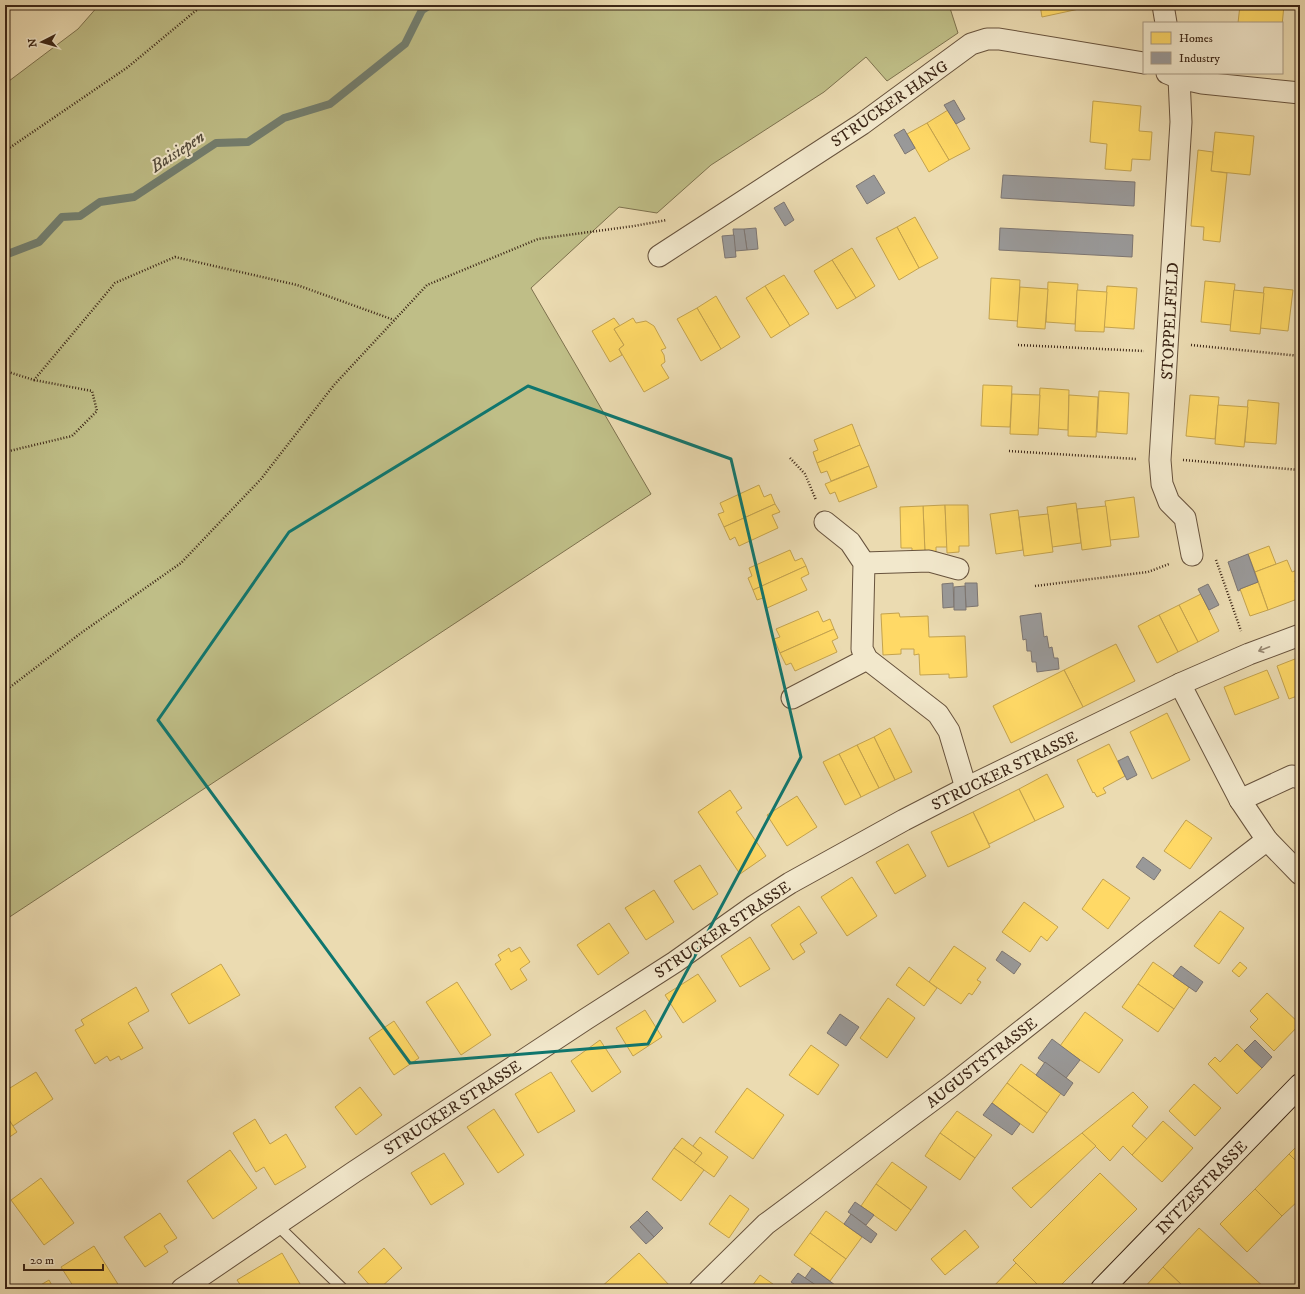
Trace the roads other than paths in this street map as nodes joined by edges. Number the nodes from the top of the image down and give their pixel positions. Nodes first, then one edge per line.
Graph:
1 (1163, 5) edge
2 (1166, 22) edge
3 (1143, 63) edge
4 (1174, 75) edge
5 (1300, 93) edge
6 (659, 256) dead end
7 (825, 522) road end
8 (1192, 555) road end
9 (864, 563) junction
10 (958, 569) dead end
11 (1300, 635) edge
12 (867, 659) junction
13 (1180, 684) junction
14 (792, 698) dead end
15 (1300, 778) edge
16 (966, 788) junction
17 (1240, 800) junction
18 (1267, 840) junction
19 (1300, 874) edge
20 (1300, 1085) edge
21 (276, 1224) junction
22 (182, 1289) edge
23 (343, 1289) edge
24 (700, 1289) edge
25 (1102, 1289) edge

1 - 2 street
3 - 6 street, STRUCKER HANG
4 - 5 street
4 - 8 street, STOPPELFELD
7 - 9 street
9 - 10 street
9 - 12 street
11 -> 13 street, STRUCKER STRASSE
12 - 14 street
12 - 16 street
13 - 16 street, STRUCKER STRASSE
13 - 17 street
15 - 17 street
16 - 21 street, STRUCKER STRASSE
17 - 18 street
18 - 19 street
18 - 24 street, AUGUSTSTRASSE
20 - 25 main road, INTZESTRASSE
21 - 22 street, STRUCKER STRASSE
21 - 23 lane

